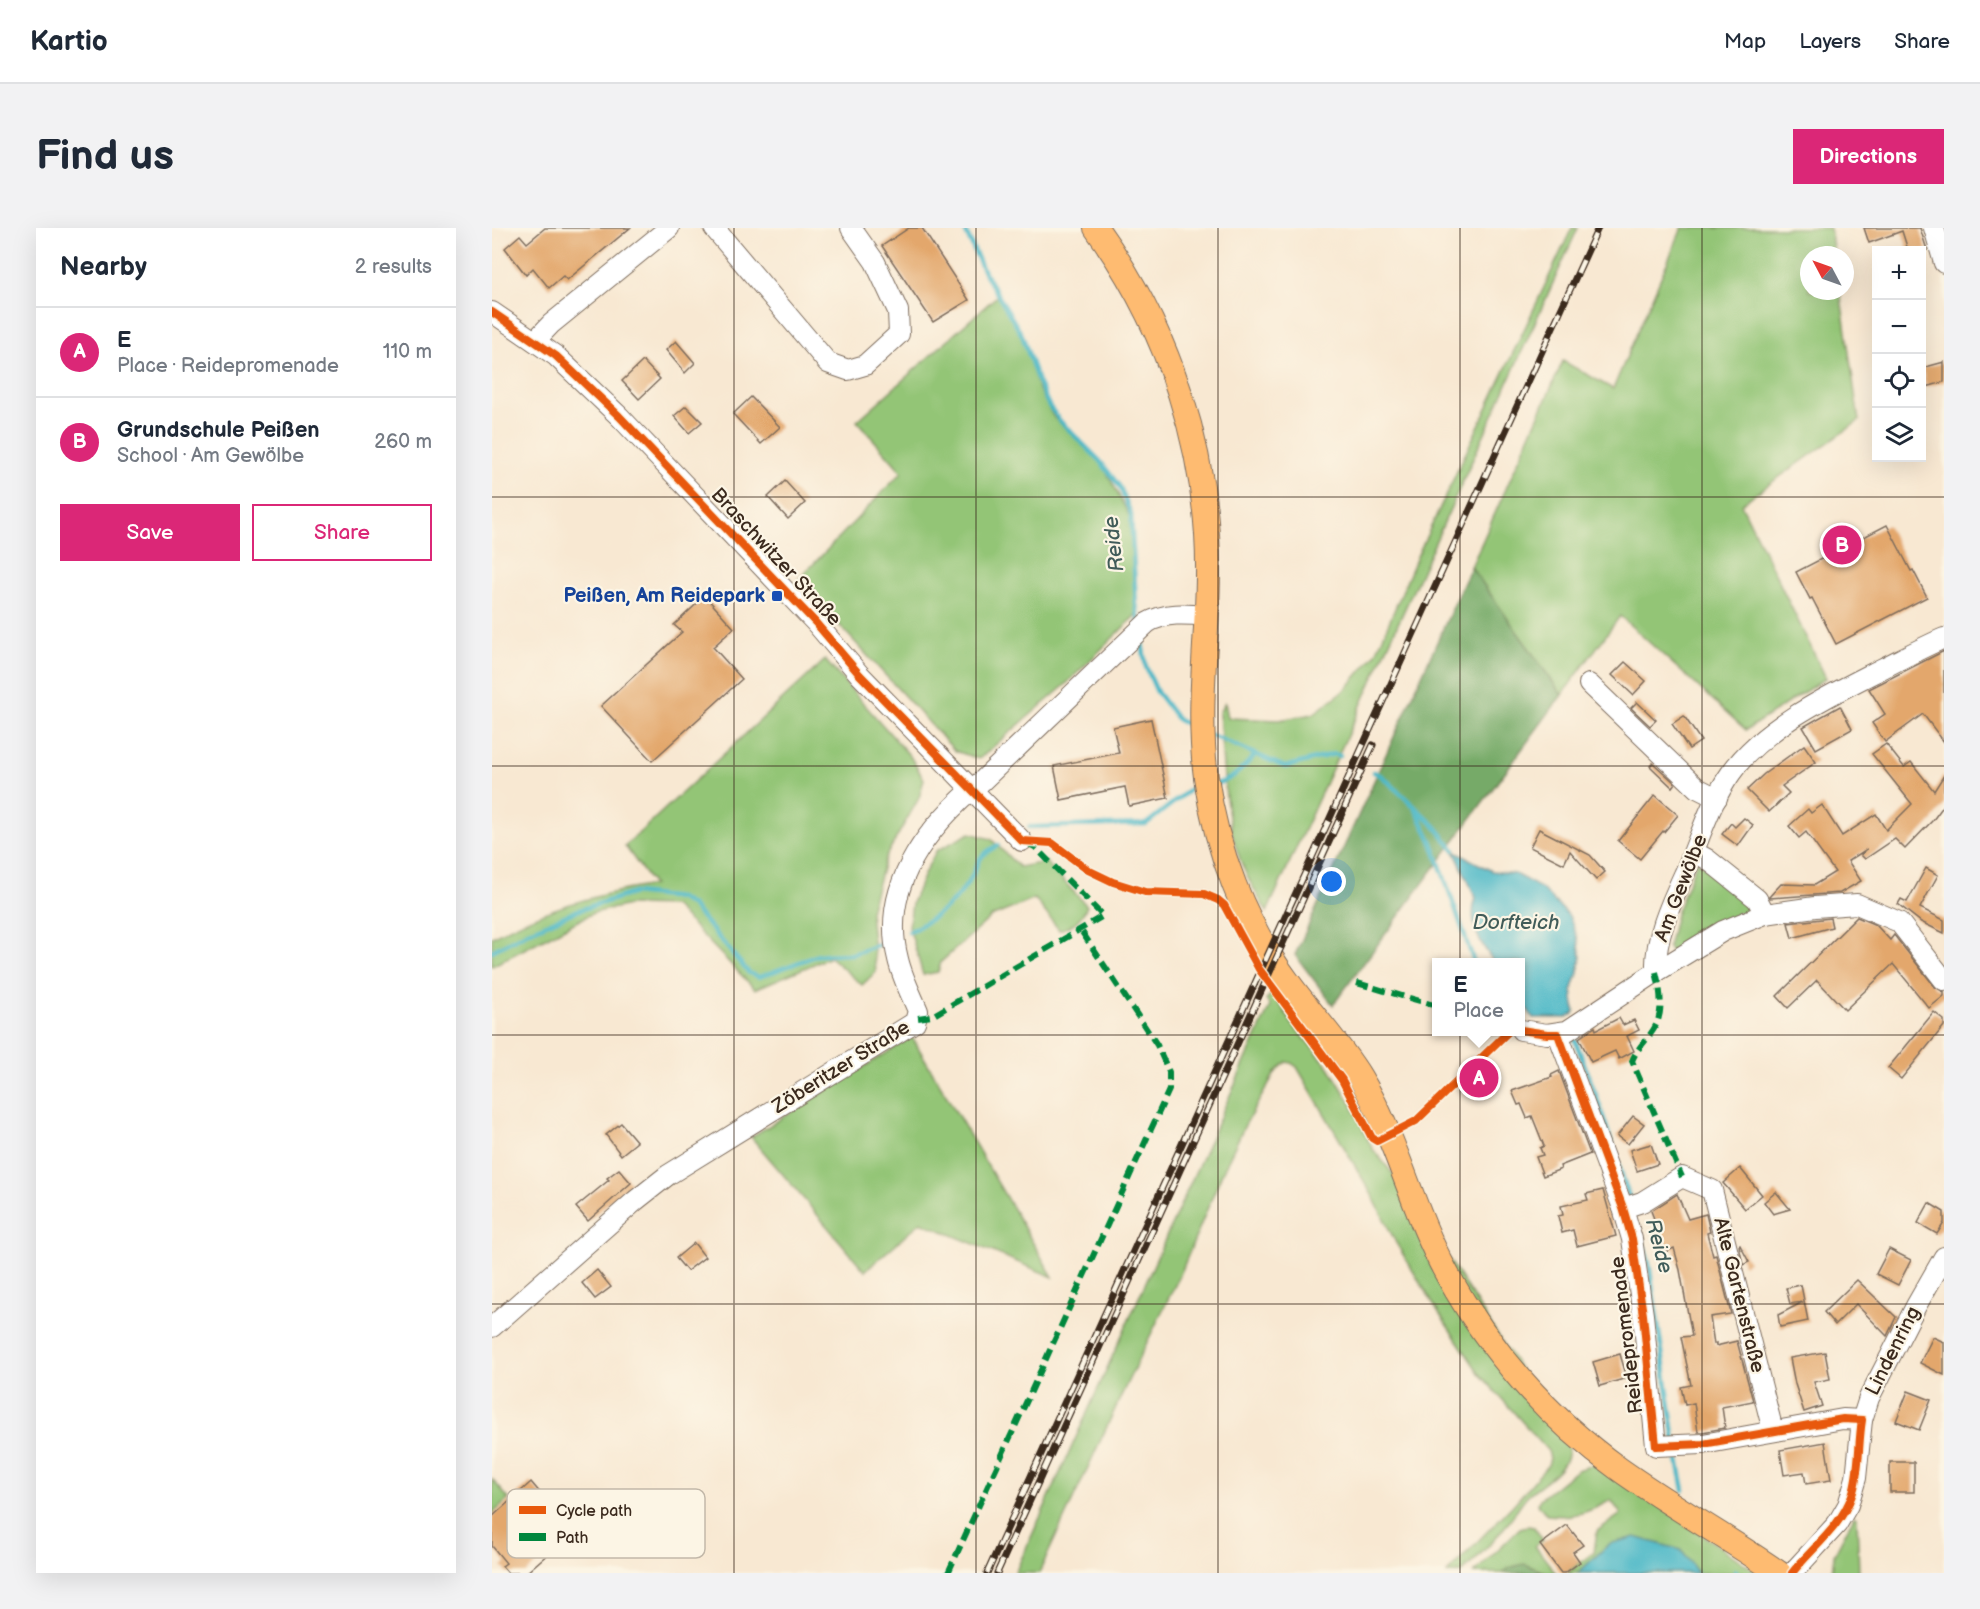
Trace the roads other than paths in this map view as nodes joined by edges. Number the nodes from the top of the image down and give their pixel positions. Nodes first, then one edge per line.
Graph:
1 (669, 228) edge
2 (714, 228) edge
3 (851, 228) edge
4 (1096, 228) edge
5 (1934, 228) edge
6 (1944, 263) edge
7 (492, 312) edge
8 (535, 340) junction
9 (1206, 616) junction
10 (1944, 638) edge
11 (1589, 684) dead end
12 (971, 790) junction
13 (1716, 798) junction
14 (1022, 841) dead end
15 (1694, 852) junction
16 (1765, 915) junction
17 (1656, 972) junction
18 (1944, 980) edge
19 (1567, 1030) junction
20 (1525, 1031) edge
21 (1631, 1205) junction
22 (1944, 1257) edge
23 (492, 1327) edge
24 (1862, 1420) junction
25 (1773, 1431) junction
26 (1779, 1573) edge
27 (1792, 1573) edge

1 - 8 street
2 - 3 street
4 - 9 main road
5 - 6 street
7 - 8 street, Braschwitzer Straße
8 - 12 street, Braschwitzer Straße
9 - 12 street, Zöberitzer Straße
9 - 26 main road
10 - 13 street, Am Gewölbe
11 - 13 street
12 - 14 street, Braschwitzer Straße
12 - 23 street, Zöberitzer Straße
13 - 15 street, Am Gewölbe
15 - 16 street
15 - 17 street, Am Gewölbe
16 - 17 street
16 - 18 street
17 - 19 street
19 - 20 street
19 - 21 street, Reidepromenade
21 - 25 street, Alte Gartenstraße
21 - 25 street, Reidepromenade
22 - 24 street, Lindenring
24 - 25 street
24 - 27 street, Lindenring

